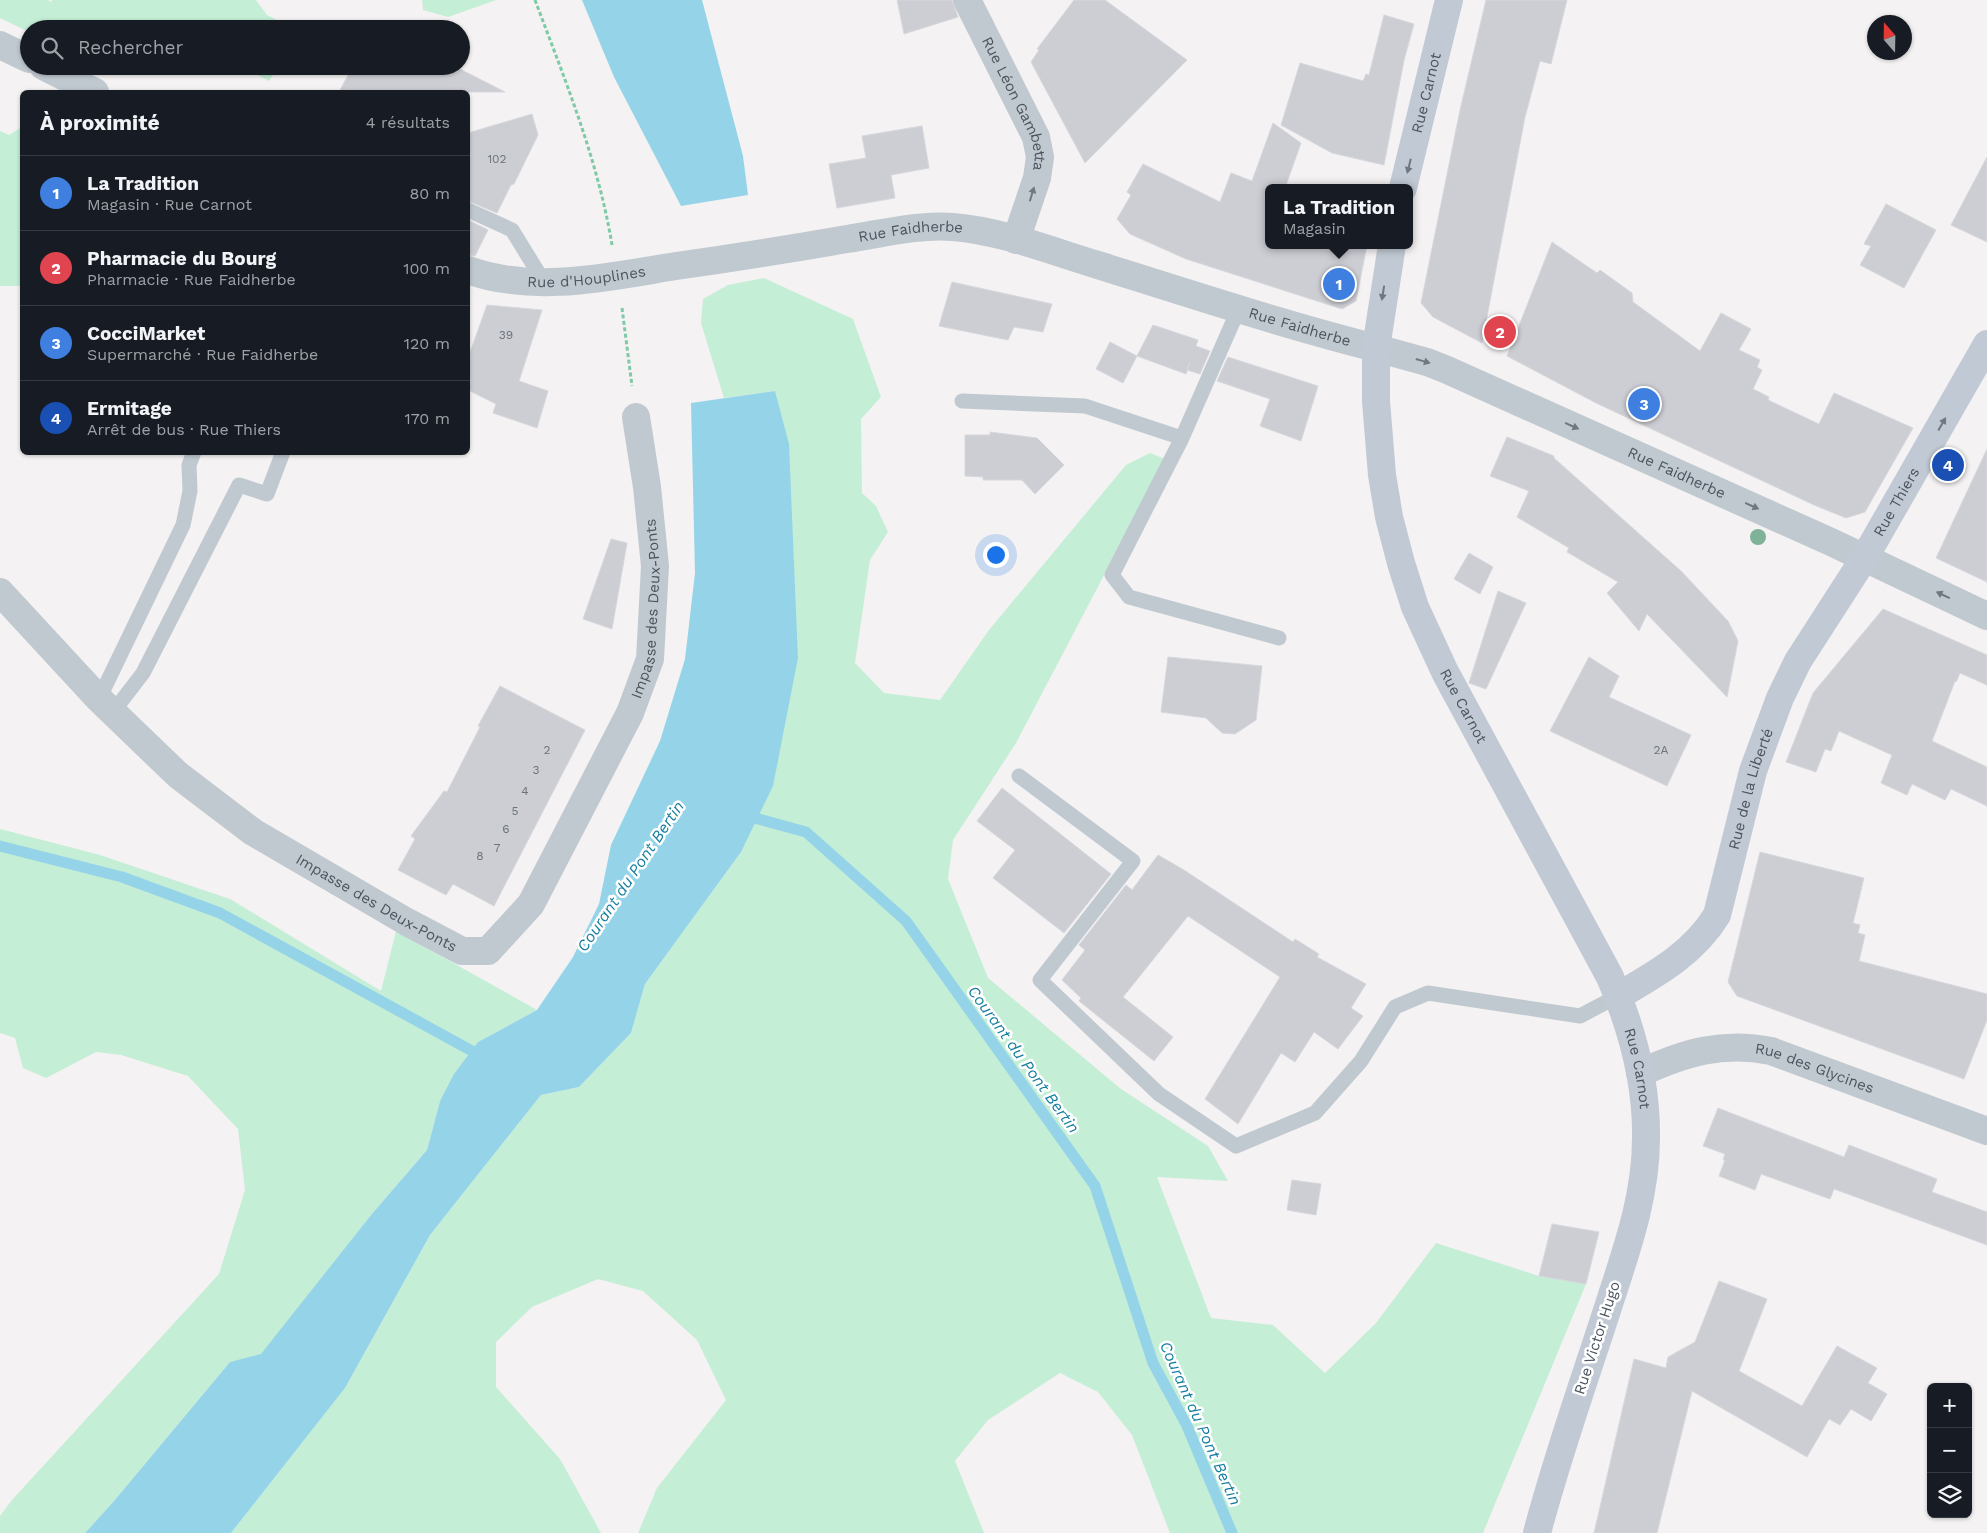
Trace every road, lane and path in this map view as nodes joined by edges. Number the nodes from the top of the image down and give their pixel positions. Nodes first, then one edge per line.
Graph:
1 (536, 0) edge
2 (967, 0) edge
3 (1450, 0) edge
4 (0, 45) edge
5 (20, 55) edge
6 (61, 75) edge
7 (91, 90) edge
8 (1405, 184) edge
9 (470, 211) edge
10 (609, 224) dead end
11 (1016, 240) junction
12 (1391, 249) edge
13 (706, 262) joint
14 (470, 270) edge
15 (544, 282) junction
16 (1238, 308) junction
17 (624, 323) dead end
18 (1987, 344) edge
19 (1376, 348) junction
20 (962, 401) dead end
21 (636, 417) joint
22 (1182, 438) junction
23 (193, 455) edge
24 (282, 455) edge
25 (1865, 557) junction
26 (0, 592) edge
27 (1987, 616) edge
28 (1279, 638) dead end
29 (106, 706) junction
30 (1019, 776) dead end
31 (1618, 996) junction
32 (1640, 1074) junction
33 (1987, 1131) edge
34 (1646, 1141) joint
35 (1537, 1533) edge

1 - 10 path
11 -> 2 street, Rue Léon Gambetta
3 -> 8 main road, Rue Carnot
4 - 5 street
6 - 7 street
9 - 15 lane
11 - 13 street, Rue Faidherbe
11 - 16 street, Rue Faidherbe
12 -> 19 main road, Rue Carnot
13 - 15 street, Rue d'Houplines
14 - 15 street, Rue d'Houplines
16 - 19 street, Rue Faidherbe
16 - 22 lane
17 - 21 path
25 -> 18 main road, Rue Thiers
19 -> 25 street, Rue Faidherbe
19 - 31 main road, Rue Carnot
20 - 22 lane
21 - 29 street, Impasse des Deux-Ponts
22 - 28 lane
23 - 29 lane
24 - 29 lane
27 -> 25 street, Rue Faidherbe
25 - 31 main road, Rue de la Liberté
26 - 29 street, Impasse des Deux-Ponts
30 - 31 lane
31 - 32 main road, Rue Carnot
32 - 33 street, Rue des Glycines
32 - 34 main road, Rue Carnot
34 - 35 main road, Rue Victor Hugo

